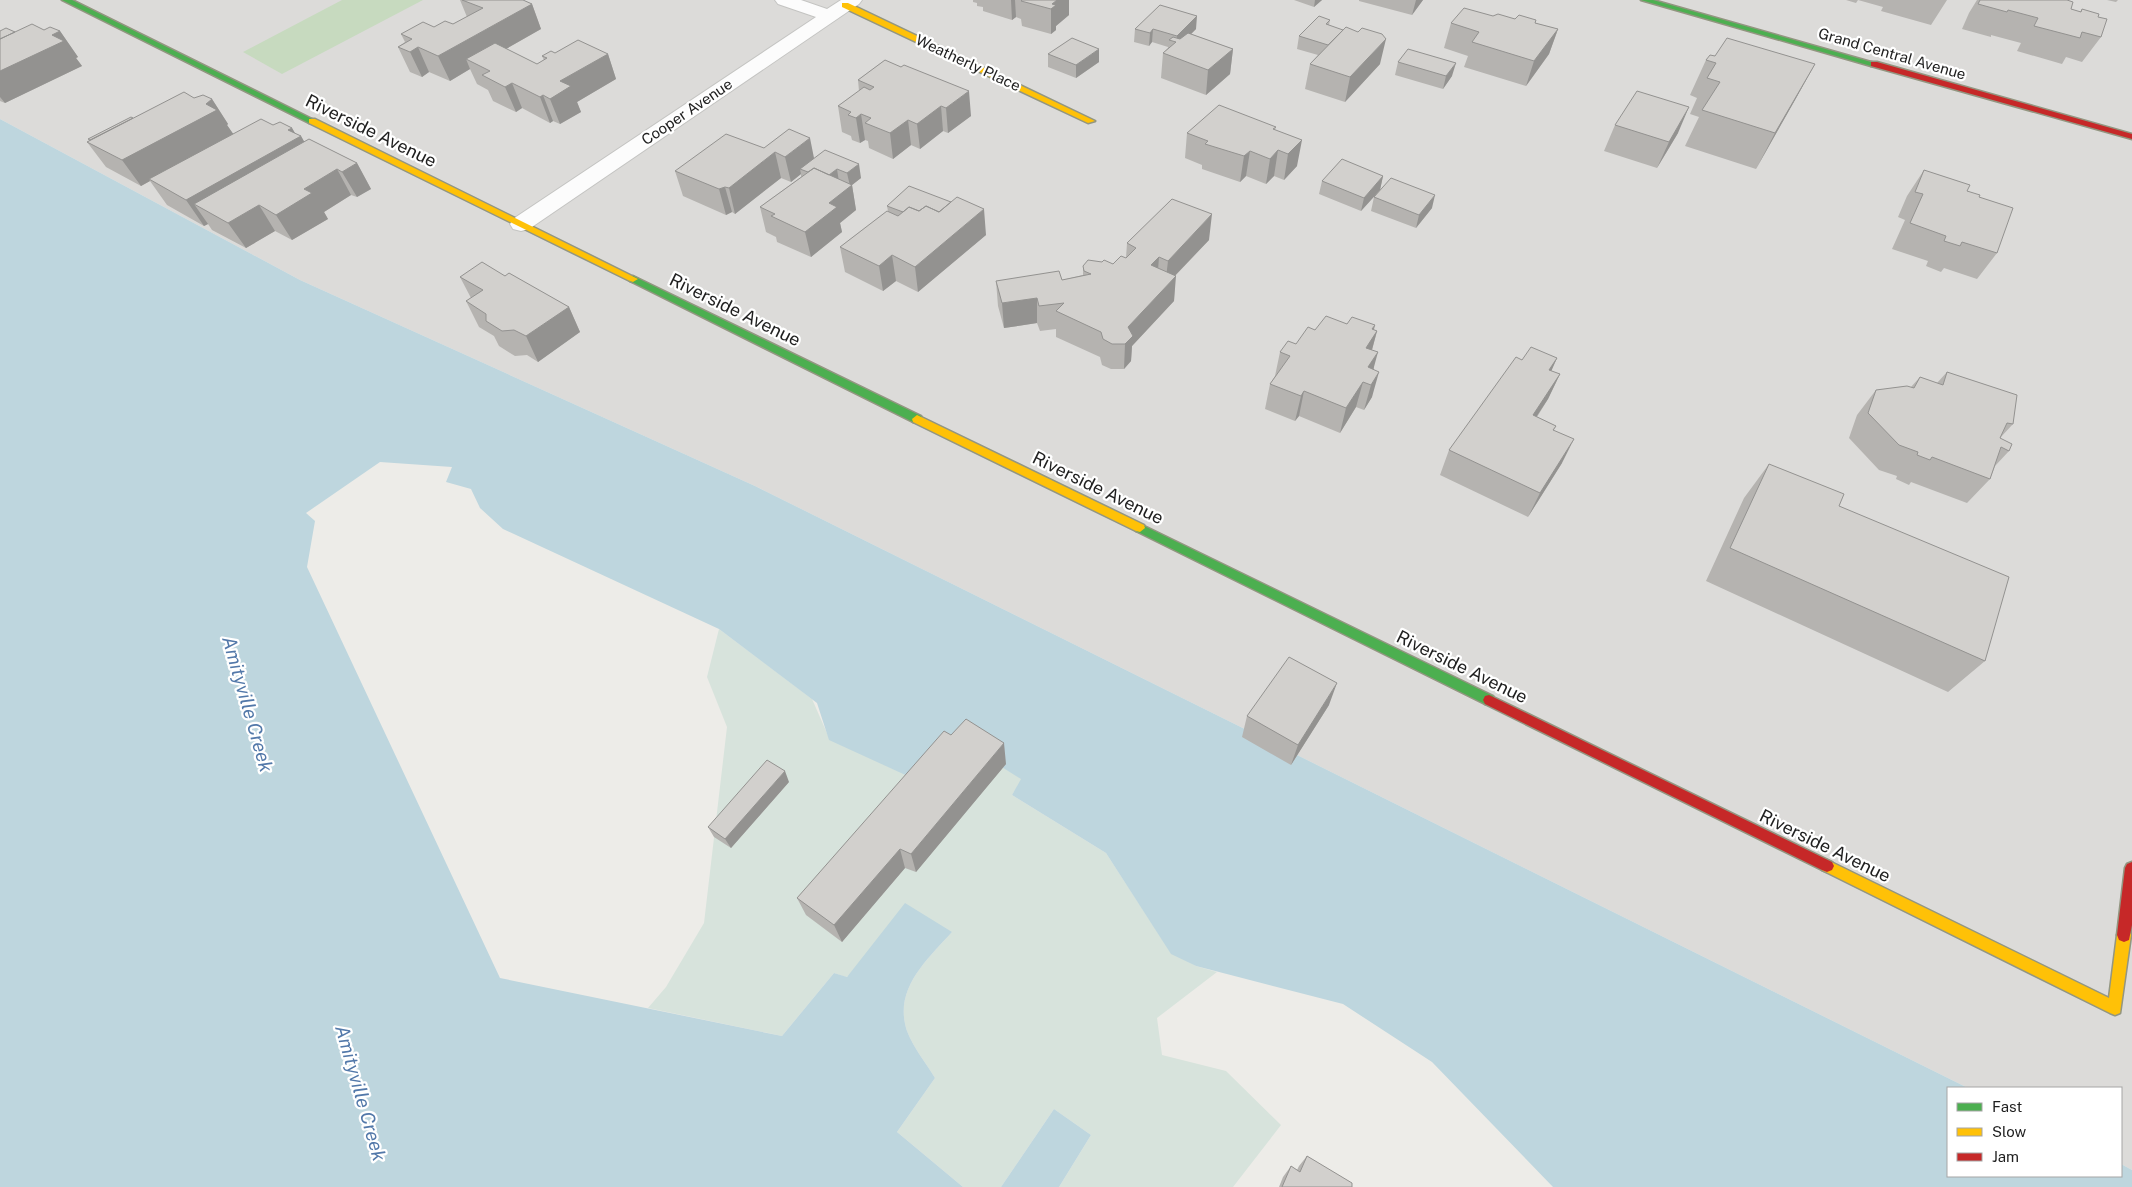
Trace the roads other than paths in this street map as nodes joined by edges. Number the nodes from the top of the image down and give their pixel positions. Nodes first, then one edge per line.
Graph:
1 (66, 0) edge
2 (784, 0) edge
3 (1645, 0) edge
4 (849, 3) edge
5 (829, 16) junction
6 (1091, 121) dead end
7 (2132, 137) edge
8 (521, 224) junction
9 (2132, 868) edge

1 - 8 street, Riverside Avenue
2 - 5 street
3 - 7 street, Grand Central Avenue
4 - 5 street, Cooper Avenue
4 - 6 street, Weatherly Place
5 - 8 street, Cooper Avenue
8 - 9 street, Riverside Avenue

